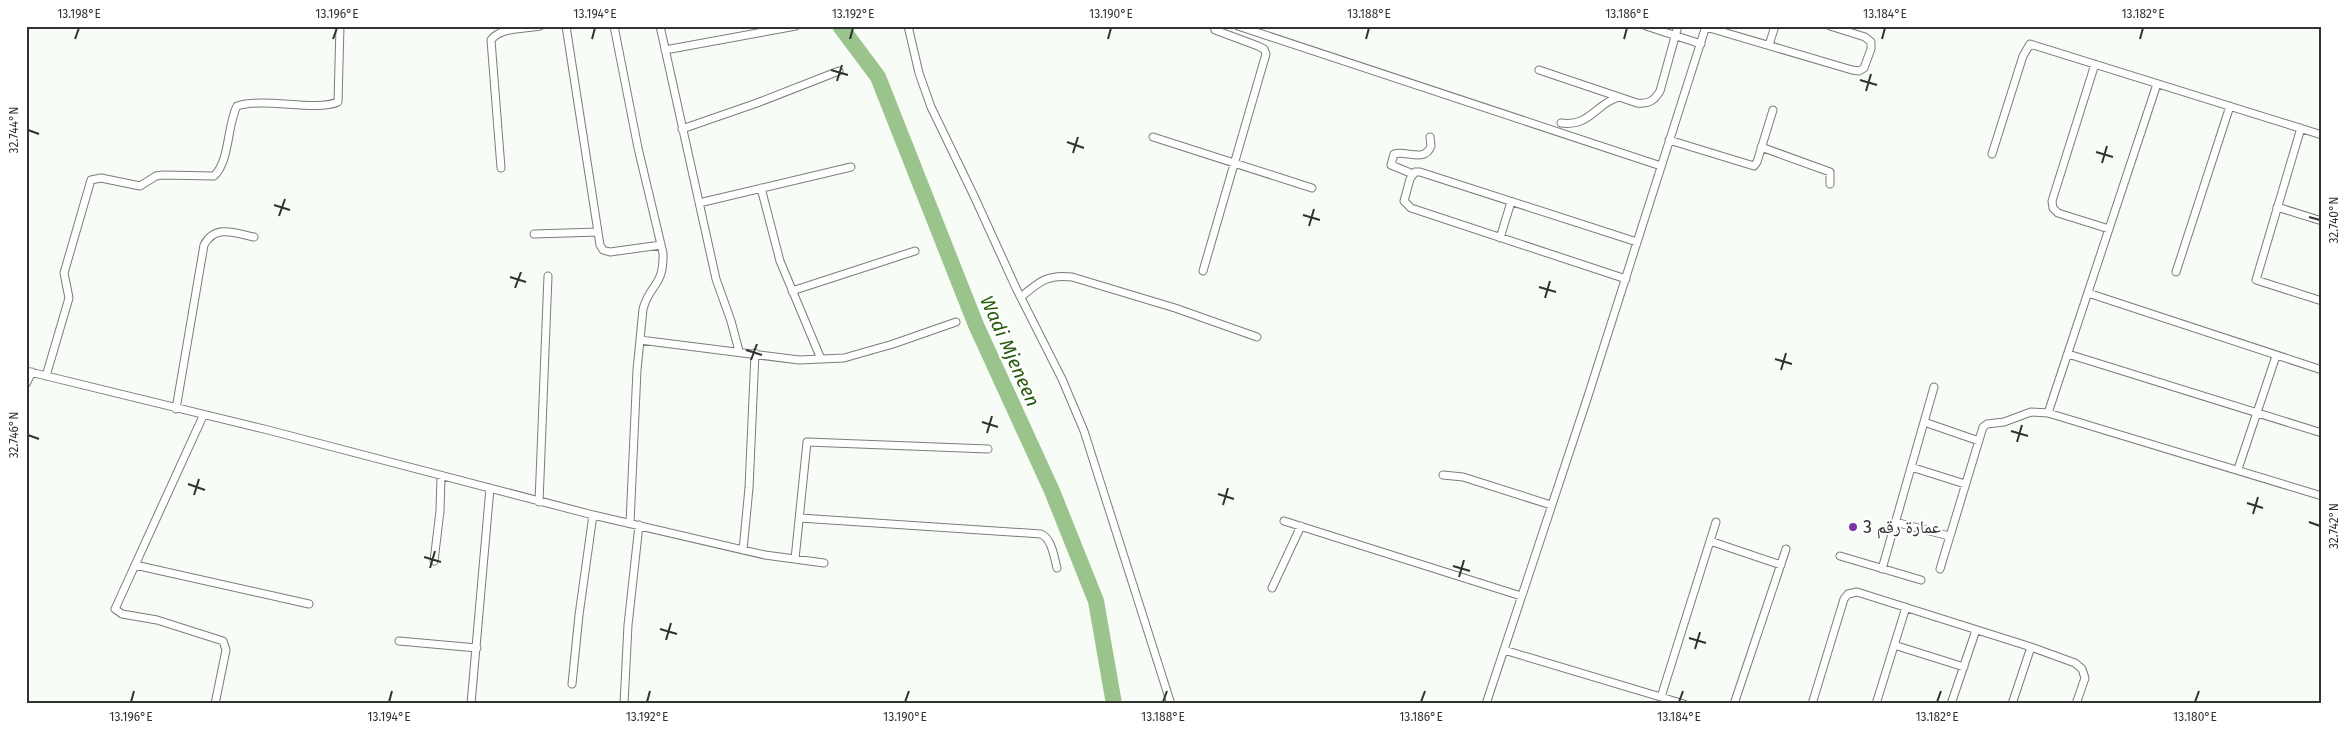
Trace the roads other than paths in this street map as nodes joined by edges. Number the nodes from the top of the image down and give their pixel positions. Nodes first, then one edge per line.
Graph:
1 (340, 26) edge
2 (540, 26) edge
3 (566, 26) edge
4 (614, 26) edge
5 (660, 26) edge
6 (796, 26) edge
7 (908, 26) edge
8 (1214, 26) edge
9 (1238, 26) edge
10 (1646, 26) edge
11 (1678, 26) edge
12 (1775, 26) edge
13 (1830, 26) edge
14 (1706, 27) edge
15 (773, 28) edge
16 (503, 29) edge
17 (1676, 36) junction
18 (1700, 44) junction
19 (1769, 45) junction
20 (665, 50) junction
21 (2095, 64) junction
22 (1539, 70) dead end
23 (839, 71) dead end
24 (2157, 84) junction
25 (1620, 97) junction
26 (2230, 106) junction
27 (1773, 110) dead end
28 (1561, 123) dead end
29 (2301, 128) junction
30 (682, 129) junction
31 (2322, 135) edge
32 (1153, 137) dead end
33 (1430, 137) dead end
34 (1669, 140) junction
35 (1762, 147) junction
36 (1992, 154) dead end
37 (1235, 162) junction
38 (1661, 166) junction
39 (852, 167) dead end
40 (501, 168) dead end
41 (1414, 174) junction
42 (1830, 184) dead end
43 (761, 188) junction
44 (1312, 188) dead end
45 (1511, 202) junction
46 (699, 203) junction
47 (2277, 207) junction
48 (2322, 220) edge
49 (2109, 229) junction
50 (598, 232) junction
51 (534, 234) dead end
52 (254, 237) dead end
53 (1500, 238) junction
54 (1637, 242) junction
55 (662, 245) junction
56 (915, 251) dead end
57 (1203, 271) dead end
58 (2176, 272) dead end
59 (548, 276) dead end
60 (1626, 279) junction
61 (792, 291) junction
62 (2088, 294) junction
63 (1021, 297) junction
64 (2322, 301) edge
65 (956, 322) dead end
66 (1257, 337) dead end
67 (640, 340) junction
68 (739, 351) junction
69 (755, 353) junction
70 (2068, 354) junction
71 (2276, 356) junction
72 (821, 359) junction
73 (2322, 370) edge
74 (29, 372) edge
75 (46, 376) junction
76 (26, 384) edge
77 (1934, 387) dead end
78 (176, 409) junction
79 (2257, 412) junction
80 (2048, 413) junction
81 (203, 416) junction
82 (1924, 422) junction
83 (2322, 433) edge
84 (1979, 440) junction
85 (988, 449) dead end
86 (1911, 467) junction
87 (2238, 469) junction
88 (1443, 475) dead end
89 (441, 476) junction
90 (1965, 484) junction
91 (490, 488) junction
92 (2322, 496) edge
93 (539, 502) junction
94 (1551, 506) junction
95 (593, 515) junction
96 (800, 518) junction
97 (1284, 520) dead end
98 (1716, 522) dead end
99 (1895, 522) junction
100 (630, 523) junction
101 (639, 525) junction
102 (1301, 526) junction
103 (1949, 536) junction
104 (1710, 541) junction
105 (1786, 549) dead end
106 (743, 550) junction
107 (1840, 556) dead end
108 (795, 559) junction
109 (434, 562) dead end
110 (824, 563) dead end
111 (135, 565) junction
112 (1781, 565) junction
113 (1058, 568) dead end
114 (1882, 568) junction
115 (1940, 569) dead end
116 (1921, 580) dead end
117 (1272, 588) dead end
118 (1521, 596) junction
119 (309, 604) dead end
120 (1906, 607) junction
121 (1976, 630) junction
122 (399, 641) dead end
123 (1894, 645) junction
124 (2031, 647) junction
125 (477, 648) junction
126 (1504, 650) junction
127 (1964, 667) junction
128 (572, 684) dead end
129 (1661, 697) junction
130 (215, 704) edge
131 (472, 704) edge
132 (624, 704) edge
133 (1170, 704) edge
134 (1486, 704) edge
135 (1684, 704) edge
136 (1734, 704) edge
137 (1812, 704) edge
138 (1876, 704) edge
139 (1952, 704) edge
140 (2012, 704) edge
141 (2076, 704) edge

1 - 75 street
2 - 16 street
3 - 50 street
4 - 55 street
5 - 20 street
6 - 15 street
7 - 63 street
8 - 37 street
9 - 38 street
10 - 17 street
11 - 17 street
12 - 19 street
13 - 19 street
14 - 18 street
14 - 19 street
15 - 20 street
16 - 40 street
17 - 18 street
17 - 25 street
18 - 34 street
20 - 30 street
21 - 24 street
21 - 36 street
21 - 49 street
22 - 25 street
23 - 30 street
24 - 26 street
24 - 49 street
25 - 28 street
26 - 29 street
26 - 58 street
27 - 35 street
29 - 31 street
29 - 47 street
30 - 46 street
32 - 37 street
33 - 41 street
34 - 35 street
34 - 38 street
35 - 42 street
37 - 44 street
37 - 57 street
38 - 54 street
39 - 43 street
41 - 45 street
41 - 53 street
43 - 46 street
43 - 61 street
45 - 53 street
45 - 54 street
46 - 68 street
47 - 48 street
47 - 64 street
49 - 62 street
50 - 51 street
50 - 55 street
52 - 78 street
53 - 60 street
54 - 60 street
55 - 67 street
56 - 61 street
59 - 93 street
60 - 94 street
61 - 72 street
62 - 70 street
62 - 71 street
63 - 66 street
63 - 133 street
65 - 72 street
67 - 68 street
67 - 100 street
68 - 69 street
69 - 72 street
69 - 106 street
70 - 79 street
70 - 80 street
71 - 73 street
71 - 79 street
74 - 75 street
74 - 76 street
75 - 78 street
77 - 82 street
78 - 81 street
79 - 83 street
79 - 87 street
80 - 84 street
80 - 87 street
81 - 89 street
81 - 111 street
82 - 84 street
82 - 86 street
84 - 90 street
85 - 96 street
86 - 90 street
86 - 99 street
87 - 92 street
88 - 94 street
89 - 91 street
89 - 109 street
90 - 103 street
91 - 93 street
91 - 125 street
93 - 95 street
94 - 118 street
95 - 100 street
95 - 128 street
96 - 108 street
96 - 113 street
97 - 102 street
98 - 104 street
99 - 103 street
99 - 114 street
100 - 101 street
101 - 106 street
101 - 132 street
102 - 117 street
102 - 118 street
103 - 115 street
104 - 112 street
104 - 129 street
105 - 112 street
106 - 108 street
107 - 114 street
108 - 110 street
111 - 119 street
111 - 130 street
112 - 136 street
114 - 116 street
118 - 126 street
120 - 121 street
120 - 123 street
120 - 137 street
121 - 124 street
121 - 127 street
122 - 125 street
123 - 127 street
123 - 138 street
124 - 140 street
124 - 141 street
125 - 131 street
126 - 129 street
126 - 134 street
127 - 139 street
129 - 135 street

